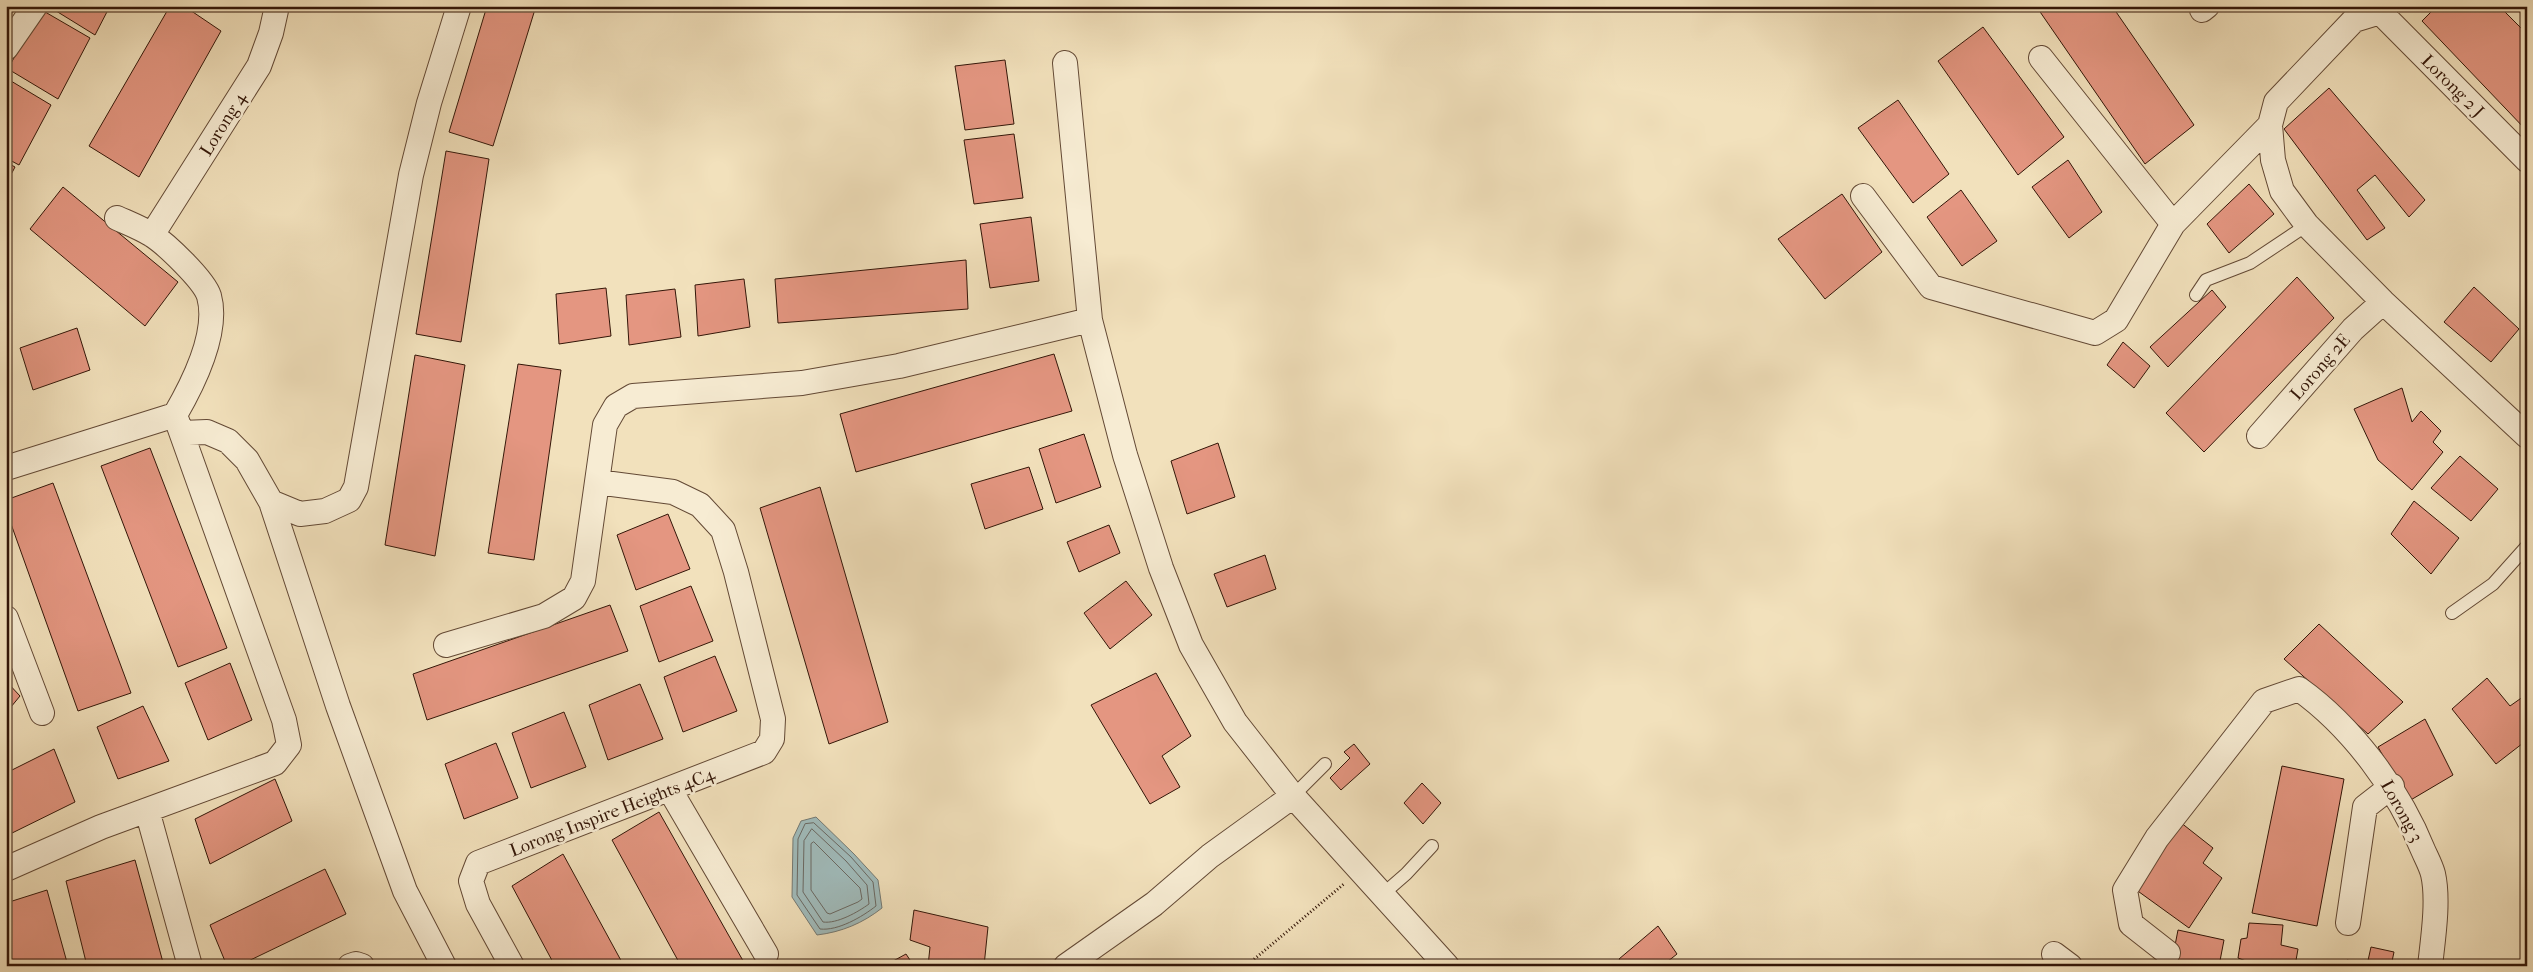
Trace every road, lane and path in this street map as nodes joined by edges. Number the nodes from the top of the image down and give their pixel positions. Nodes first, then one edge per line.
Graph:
1 (35, 6) edge
2 (277, 6) edge
3 (459, 6) edge
4 (2383, 9) edge
5 (2350, 13) edge
6 (6, 48) edge
7 (2041, 58) dead end
8 (1065, 63) dead end
9 (2270, 125) junction
10 (2527, 160) edge
11 (1863, 196) dead end
12 (117, 218) dead end
13 (2173, 224) junction
14 (2307, 225) junction
15 (152, 235) junction
16 (2196, 295) dead end
17 (2383, 302) junction
18 (1090, 320) junction
19 (179, 424) junction
20 (2259, 436) dead end
21 (2527, 436) edge
22 (6, 468) edge
23 (597, 482) junction
24 (271, 502) junction
25 (2527, 546) edge
26 (2452, 613) dead end
27 (6, 618) edge
28 (446, 646) dead end
29 (42, 713) dead end
30 (1325, 764) dead end
31 (2392, 786) junction
32 (670, 790) junction
33 (1293, 796) junction
34 (147, 810) junction
35 (1432, 846) dead end
36 (6, 870) edge
37 (1361, 870) junction
38 (1383, 894) junction
39 (2348, 924) dead end
40 (2168, 953) dead end
41 (766, 954) dead end
42 (190, 966) edge
43 (444, 966) edge
44 (512, 966) edge
45 (1066, 966) edge
46 (1246, 966) edge
47 (1447, 966) edge
48 (2430, 966) edge

1 - 6 street
2 - 15 street, Lorong 4
3 - 24 street
4 - 5 street
4 - 10 street, Lorong 2 J
5 - 9 street
7 - 13 street
8 - 18 street
9 - 13 street
9 - 14 street
11 - 13 street
12 - 15 street
14 - 16 lane
14 - 17 street
15 - 19 street
17 - 20 street, Lorong 2E
17 - 21 street
18 - 23 street
18 - 33 street
19 - 22 street
19 - 24 street
19 - 34 street
23 - 28 street
23 - 32 street, Lorong Inspire Heights 4C4
24 - 43 street
25 - 26 lane
27 - 29 street
30 - 33 lane
31 - 39 street
31 - 40 street, Lorong 3
31 - 48 street, Lorong 3
32 - 41 street
32 - 44 street, Lorong Inspire Heights 4C4
33 - 37 street
33 - 45 street
34 - 36 street
34 - 42 street
35 - 38 lane
37 - 38 street
37 - 46 path
38 - 47 street

